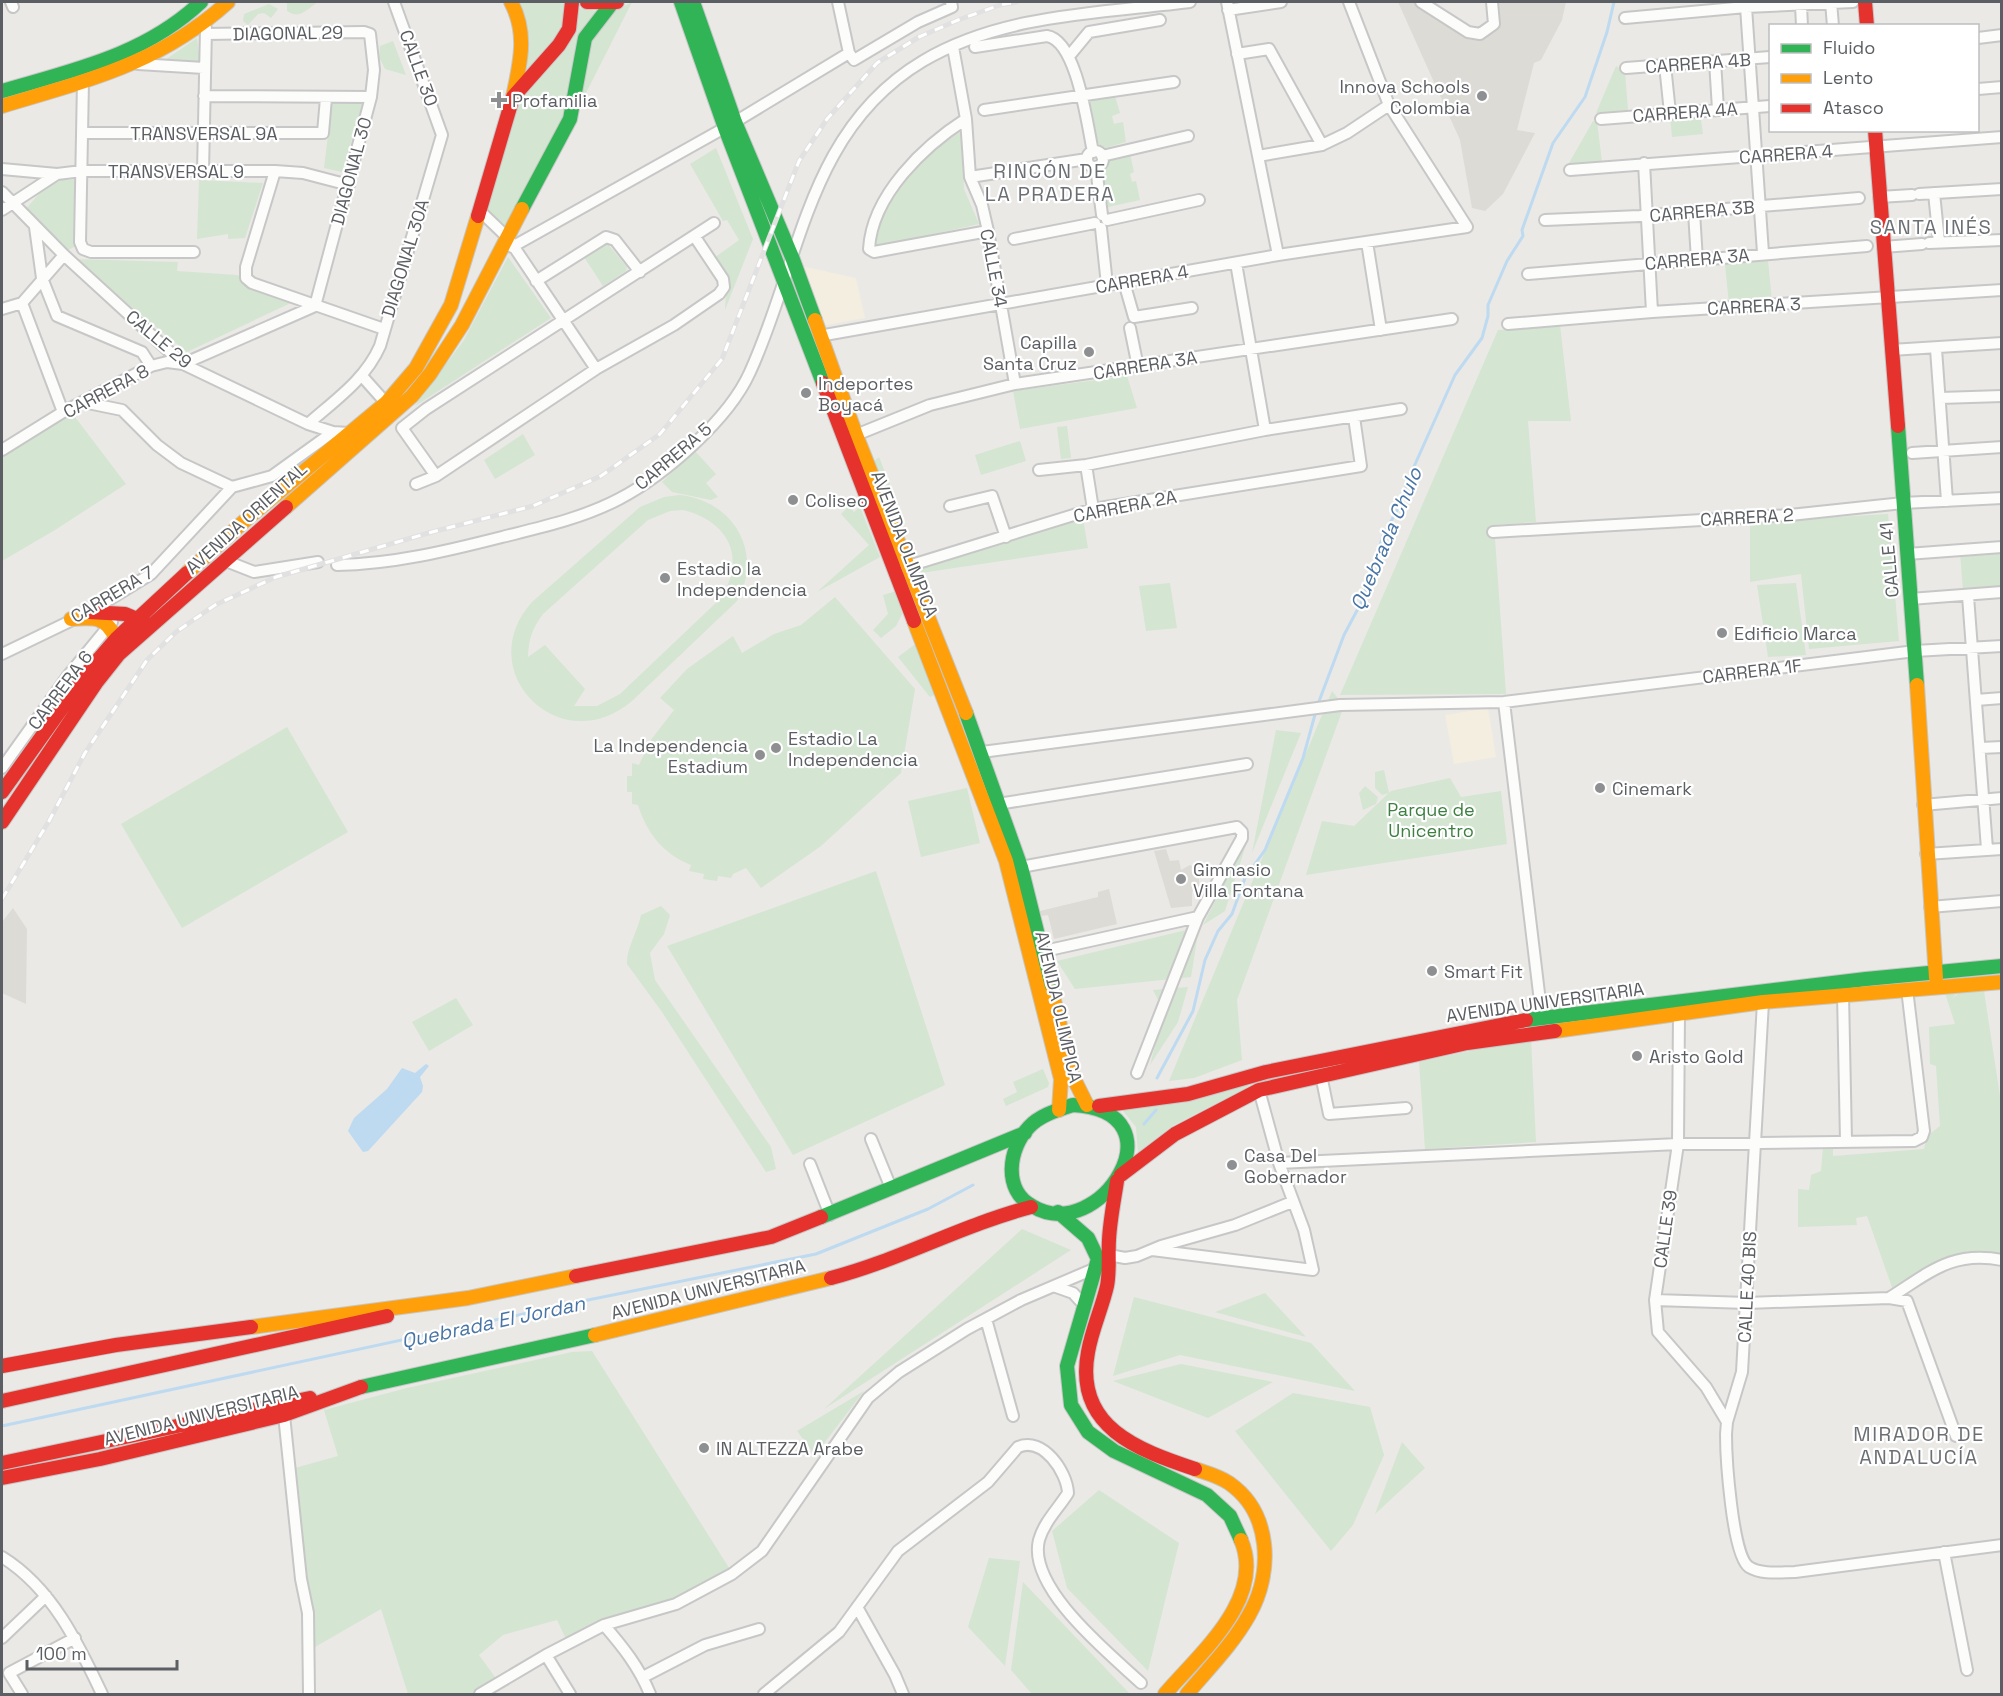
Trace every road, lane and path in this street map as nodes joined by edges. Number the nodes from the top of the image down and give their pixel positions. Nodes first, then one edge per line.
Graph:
1 (201, 2) edge
2 (228, 2) edge
3 (394, 2) edge
4 (511, 2) edge
5 (572, 2) edge
6 (587, 2) edge
7 (615, 2) edge
8 (681, 2) edge
9 (693, 2) edge
10 (838, 2) edge
11 (951, 2) edge
12 (1190, 2) edge
13 (1281, 2) edge
14 (1349, 2) edge
15 (1421, 2) edge
16 (1492, 2) edge
17 (1831, 2) edge
18 (1853, 2) edge
19 (1865, 2) edge
20 (1784, 3) edge
21 (1801, 5) junction
22 (1227, 6) edge
23 (1746, 7) junction
24 (1625, 18) dead end
25 (1160, 20) dead end
26 (1802, 24) edge
27 (1833, 24) edge
28 (1866, 24) edge
29 (206, 29) junction
30 (370, 34) joint
31 (2001, 35) edge
32 (1979, 38) edge
33 (952, 46) junction
34 (975, 47) dead end
35 (849, 53) junction
36 (1070, 54) junction
37 (1237, 54) junction
38 (1769, 57) edge
39 (1750, 59) junction
40 (1715, 61) junction
41 (137, 64) junction
42 (1665, 65) junction
43 (204, 68) junction
44 (1626, 68) dead end
45 (83, 81) junction
46 (1174, 82) dead end
47 (2001, 87) edge
48 (1979, 89) edge
49 (2, 91) edge
50 (1081, 94) junction
51 (204, 96) junction
52 (371, 97) junction
53 (513, 97) junction
54 (326, 98) junction
55 (1389, 105) junction
56 (2, 106) edge
57 (1769, 106) edge
58 (1754, 108) junction
59 (1718, 109) junction
60 (984, 110) dead end
61 (1670, 112) junction
62 (966, 119) junction
63 (1600, 119) dead end
64 (730, 125) junction
65 (1875, 132) edge
66 (84, 133) junction
67 (203, 133) junction
68 (323, 133) joint
69 (442, 135) joint
70 (1188, 136) dead end
71 (2001, 137) edge
72 (1322, 145) junction
73 (1876, 147) junction
74 (1094, 156) junction
75 (1258, 156) junction
76 (1758, 156) junction
77 (1644, 163) junction
78 (2, 169) edge
79 (1570, 170) dead end
80 (82, 171) junction
81 (275, 171) junction
82 (203, 172) junction
83 (57, 174) junction
84 (970, 177) junction
85 (349, 184) junction
86 (2001, 189) edge
87 (2, 192) edge
88 (1934, 193) junction
89 (1879, 197) junction
90 (1859, 198) dead end
91 (1199, 200) dead end
92 (14, 202) junction
93 (1761, 206) junction
94 (2, 210) edge
95 (481, 212) junction
96 (1694, 212) junction
97 (1647, 215) junction
98 (1545, 220) dead end
99 (1101, 221) junction
100 (714, 223) dead end
101 (34, 227) junction
102 (988, 231) junction
103 (695, 237) junction
104 (1014, 239) dead end
105 (2001, 240) edge
106 (510, 242) junction
107 (1367, 242) junction
108 (1930, 243) junction
109 (1867, 246) dead end
110 (1883, 247) junction
111 (194, 252) dead end
112 (1763, 253) junction
113 (63, 255) junction
114 (1278, 255) junction
115 (792, 257) junction
116 (1697, 260) junction
117 (1649, 262) junction
118 (1236, 263) junction
119 (640, 272) junction
120 (1528, 274) dead end
121 (42, 278) junction
122 (785, 279) junction
123 (536, 281) junction
124 (1124, 282) junction
125 (1107, 285) junction
126 (2001, 291) edge
127 (1887, 297) junction
128 (22, 303) junction
129 (1002, 304) junction
130 (315, 306) junction
131 (1191, 308) dead end
132 (2, 309) edge
133 (1653, 312) junction
134 (1452, 319) dead end
135 (563, 321) junction
136 (1508, 324) dead end
137 (384, 328) junction
138 (1130, 328) dead end
139 (1381, 330) junction
140 (819, 336) junction
141 (2001, 343) edge
142 (1251, 348) junction
143 (1936, 349) junction
144 (1891, 350) junction
145 (183, 364) junction
146 (151, 366) junction
147 (1138, 367) junction
148 (596, 369) junction
149 (362, 376) junction
150 (1016, 384) junction
151 (2001, 396) edge
152 (1940, 398) junction
153 (83, 402) junction
154 (386, 403) junction
155 (1401, 409) dead end
156 (63, 412) junction
157 (1354, 417) junction
158 (308, 424) junction
159 (1264, 430) junction
160 (333, 432) junction
161 (349, 433) junction
162 (851, 437) junction
163 (2001, 447) edge
164 (2, 450) edge
165 (1912, 453) dead end
166 (1941, 453) junction
167 (1086, 465) junction
168 (1039, 470) dead end
169 (436, 476) junction
170 (416, 484) dead end
171 (232, 487) junction
172 (2001, 498) edge
173 (1947, 501) junction
174 (1903, 503) junction
175 (950, 506) dead end
176 (1094, 509) junction
177 (1493, 532) dead end
178 (1005, 537) junction
179 (2001, 547) edge
180 (1907, 554) junction
181 (226, 561) junction
182 (318, 562) dead end
183 (337, 565) dead end
184 (902, 568) junction
185 (2001, 592) edge
186 (1968, 596) junction
187 (1910, 599) junction
188 (89, 612) junction
189 (120, 613) junction
190 (71, 619) junction
191 (143, 621) junction
192 (110, 624) junction
193 (116, 639) junction
194 (2001, 646) edge
195 (1972, 647) junction
196 (1915, 651) junction
197 (2, 654) edge
198 (2001, 698) edge
199 (1976, 700) junction
200 (1504, 702) junction
201 (2001, 747) edge
202 (1980, 748) junction
203 (982, 752) junction
204 (1247, 764) dead end
205 (2, 768) edge
206 (2, 792) edge
207 (2001, 798) edge
208 (1982, 799) junction
209 (998, 804) junction
210 (1923, 805) junction
211 (2, 822) edge
212 (1986, 849) junction
213 (2001, 849) edge
214 (1926, 854) junction
215 (1021, 867) junction
216 (2001, 902) edge
217 (1930, 907) junction
218 (1198, 917) junction
219 (1040, 952) junction
220 (2001, 966) edge
221 (1935, 971) junction
222 (2001, 982) edge
223 (1937, 987) junction
224 (1907, 989) junction
225 (1843, 994) junction
226 (1763, 1002) junction
227 (1679, 1012) junction
228 (1542, 1018) junction
229 (1137, 1073) dead end
230 (1320, 1075) junction
231 (1259, 1090) junction
232 (1093, 1105) junction
233 (1406, 1108) dead end
234 (1059, 1110) junction
235 (1025, 1133) junction
236 (871, 1139) dead end
237 (1846, 1141) junction
238 (1678, 1144) junction
239 (1756, 1145) junction
240 (1279, 1163) junction
241 (810, 1164) dead end
242 (1119, 1178) junction
243 (891, 1188) junction
244 (1292, 1202) junction
245 (1031, 1207) junction
246 (1058, 1212) junction
247 (830, 1215) junction
248 (1152, 1250) junction
249 (1109, 1255) junction
250 (2001, 1260) edge
251 (1096, 1268) junction
252 (1055, 1287) junction
253 (468, 1298) junction
254 (1889, 1298) junction
255 (1655, 1300) junction
256 (1747, 1303) junction
257 (1085, 1306) junction
258 (986, 1319) junction
259 (2, 1366) edge
260 (365, 1386) junction
261 (2, 1401) edge
262 (284, 1415) junction
263 (1013, 1416) dead end
264 (1727, 1422) junction
265 (1956, 1436) dead end
266 (2, 1463) edge
267 (2, 1478) edge
268 (2001, 1545) edge
269 (1944, 1552) junction
270 (2, 1557) edge
271 (46, 1596) junction
272 (857, 1607) junction
273 (604, 1625) junction
274 (759, 1629) dead end
275 (2, 1638) edge
276 (75, 1638) junction
277 (546, 1654) junction
278 (1967, 1671) dead end
279 (643, 1677) junction
280 (1141, 1683) dead end
281 (484, 1693) edge
282 (22, 1695) edge
283 (102, 1695) edge
284 (309, 1695) edge
285 (570, 1695) edge
286 (650, 1695) edge
287 (764, 1695) edge
288 (903, 1695) edge
289 (1165, 1695) edge
290 (1187, 1695) edge

1 - 49 main road
2 - 29 main road
3 - 69 street, CALLE 30
4 - 53 main road
5 - 53 main road, AVENIDA ORIENTAL
6 - 7 main road
7 - 106 main road, AVENIDA ORIENTAL
8 - 64 main road, AVENIDA OLIMPICA
9 - 64 main road, AVENIDA OLIMPICA
10 - 35 street
11 - 35 street
12 - 33 street, CARRERA 5
13 - 22 street
14 - 55 street
15 - 16 street
17 - 18 street
17 - 21 street
17 - 27 street
19 - 28 main road
20 - 21 street
20 - 23 street
21 - 26 street
22 - 37 street
23 - 24 street
23 - 39 street
25 - 36 street
29 - 30 street, DIAGONAL 29
29 - 41 main road
29 - 43 street
30 - 52 street, DIAGONAL 30
31 - 32 street
33 - 62 street, CALLE 34
33 - 115 street, CARRERA 5
34 - 36 street
35 - 64 street
36 - 50 street
37 - 72 street
37 - 75 street
38 - 39 street, CARRERA 4B
39 - 40 street, CARRERA 4B
39 - 58 street
40 - 42 street, CARRERA 4B
40 - 59 street
41 - 43 street
41 - 45 main road
42 - 44 street, CARRERA 4B
42 - 61 street
43 - 51 street
45 - 56 main road
45 - 66 street
46 - 50 street
47 - 48 street
50 - 60 street
50 - 74 street
51 - 54 street
51 - 67 street
52 - 54 street
52 - 85 street, DIAGONAL 30
53 - 95 main road, AVENIDA ORIENTAL
54 - 68 street, DIAGONAL 30
55 - 72 street
55 - 107 street, CARRERA 4
57 - 58 street, CARRERA 4A
58 - 59 street, CARRERA 4A
58 - 76 street
59 - 61 street, CARRERA 4A
61 - 63 street, CARRERA 4A
62 - 84 street, CALLE 34
62 - 102 street
64 - 106 street
64 - 115 main road, AVENIDA OLIMPICA
64 - 122 main road, AVENIDA OLIMPICA
65 - 73 main road, CALLE 41
66 - 67 street, TRANSVERSAL 9A
66 - 80 street
67 - 68 street, TRANSVERSAL 9A
67 - 82 street
69 - 137 street, DIAGONAL 30A
70 - 74 street
71 - 73 street, CARRERA 4
72 - 75 street
73 - 76 street, CARRERA 4
73 - 89 main road, CALLE 41
74 - 84 street
74 - 99 street
75 - 114 street
76 - 77 street, CARRERA 4
76 - 93 street
77 - 79 street, CARRERA 4
77 - 97 street
78 - 83 street, TRANSVERSAL 9
80 - 82 street, TRANSVERSAL 9
80 - 83 street, TRANSVERSAL 9
80 - 111 street
81 - 82 street, TRANSVERSAL 9
81 - 85 street, TRANSVERSAL 9
81 - 130 street
83 - 92 street
84 - 102 street, CALLE 34
85 - 130 street, DIAGONAL 30
86 - 88 street
87 - 92 street, CALLE 29
88 - 89 street
88 - 108 street
89 - 110 main road, CALLE 41
90 - 93 street, CARRERA 3B
91 - 99 street
92 - 94 street
92 - 101 street, CALLE 29
93 - 96 street, CARRERA 3B
93 - 112 street
95 - 106 street
95 - 154 main road, AVENIDA ORIENTAL
96 - 97 street, CARRERA 3B
96 - 116 street
97 - 98 street, CARRERA 3B
97 - 117 street
99 - 104 street
99 - 125 street
100 - 103 street
101 - 113 street, CALLE 29
101 - 121 street
102 - 129 street, CALLE 34
103 - 119 street
103 - 148 street
105 - 108 street
106 - 123 street
106 - 181 main road, AVENIDA ORIENTAL
107 - 114 street, CARRERA 4
107 - 139 street
108 - 110 street
109 - 112 street, CARRERA 3A
110 - 127 main road, CALLE 41
112 - 116 street, CARRERA 3A
113 - 121 street
113 - 145 street, CALLE 29
114 - 118 street, CARRERA 4
115 - 122 street, CARRERA 5
115 - 140 main road, AVENIDA OLIMPICA
116 - 117 street, CARRERA 3A
117 - 120 street, CARRERA 3A
117 - 133 street
118 - 124 street, CARRERA 4
118 - 142 street
119 - 123 street
119 - 135 street
121 - 128 street
121 - 146 street
122 - 162 main road, AVENIDA OLIMPICA
122 - 183 street, CARRERA 5
123 - 135 street
124 - 125 street, CARRERA 4
124 - 131 street
125 - 129 street, CARRERA 4
126 - 127 street, CARRERA 3
127 - 133 street, CARRERA 3
127 - 144 main road, CALLE 41
128 - 132 street
128 - 156 street
129 - 140 street, CARRERA 4
129 - 150 street, CALLE 34
130 - 137 street
130 - 145 street, CARRERA 8
133 - 136 street, CARRERA 3
134 - 139 street, CARRERA 3A
135 - 148 street
135 - 169 street
137 - 149 street, DIAGONAL 30A
138 - 147 street
139 - 142 street, CARRERA 3A
140 - 162 main road, AVENIDA OLIMPICA
141 - 143 street
142 - 147 street, CARRERA 3A
142 - 159 street
143 - 144 street
143 - 152 street
144 - 174 main road, CALLE 41
145 - 146 street, CARRERA 8
145 - 158 street, CALLE 29
146 - 153 street, CARRERA 8
147 - 150 street, CARRERA 3A
148 - 169 street
149 - 154 street
149 - 158 street, DIAGONAL 30A
150 - 162 street, CARRERA 3A
151 - 152 street
152 - 166 street
153 - 156 street, CARRERA 8
153 - 171 street
154 - 161 main road, AVENIDA ORIENTAL
155 - 157 street
156 - 164 street, CARRERA 8
157 - 159 street
157 - 176 street, CARRERA 2A
158 - 160 street, CALLE 29
159 - 167 street
160 - 161 street, CALLE 29
160 - 171 street
161 - 191 main road, AVENIDA ORIENTAL
162 - 184 main road, AVENIDA OLIMPICA
163 - 166 street
165 - 166 street
166 - 173 street
167 - 168 street
167 - 176 street
169 - 170 street
171 - 188 street, CARRERA 7
172 - 173 street, CARRERA 2
173 - 174 street, CARRERA 2
174 - 177 street, CARRERA 2
174 - 180 main road, CALLE 41
175 - 178 street
176 - 178 street, CARRERA 2A
178 - 184 street, CARRERA 2A
179 - 180 street
180 - 187 main road, CALLE 41
181 - 182 street
181 - 191 main road, AVENIDA ORIENTAL
184 - 203 main road, AVENIDA OLIMPICA
184 - 234 main road, AVENIDA OLIMPICA
185 - 186 street
186 - 187 street
186 - 195 street
187 - 196 main road, CALLE 41
188 - 189 main road
188 - 190 street, CARRERA 7
189 - 191 main road
189 - 192 street, CARRERA 6
190 - 192 main road
190 - 197 street, CARRERA 7
191 - 193 main road, AVENIDA ORIENTAL
191 - 211 main road, AVENIDA ORIENTAL
192 - 193 main road
192 - 205 street, CARRERA 6
193 - 206 main road, AVENIDA ORIENTAL
194 - 195 street, CARRERA 1F
195 - 196 street, CARRERA 1F
195 - 199 street
196 - 200 street, CARRERA 1F
196 - 210 main road, CALLE 41
198 - 199 street
199 - 202 street
200 - 203 street, CARRERA 1F
200 - 228 street
201 - 202 street
202 - 208 street
203 - 209 main road, AVENIDA OLIMPICA
204 - 209 street
207 - 208 street
208 - 210 street
208 - 212 street
209 - 215 main road, AVENIDA OLIMPICA
210 - 214 main road, CALLE 41
212 - 213 street
212 - 214 street
214 - 217 main road, CALLE 41
215 - 218 street
215 - 219 main road, AVENIDA OLIMPICA
216 - 217 street
217 - 221 main road, CALLE 41
218 - 219 street
218 - 229 street
219 - 232 main road, AVENIDA OLIMPICA
220 - 221 main road, AVENIDA UNIVERSITARIA
221 - 223 main road, CALLE 41
221 - 228 main road, AVENIDA UNIVERSITARIA
222 - 223 main road, AVENIDA UNIVERSITARIA
223 - 224 main road, AVENIDA UNIVERSITARIA
224 - 225 main road, AVENIDA UNIVERSITARIA
224 - 237 street
225 - 226 main road, AVENIDA UNIVERSITARIA
225 - 237 street
226 - 227 main road, AVENIDA UNIVERSITARIA
226 - 239 street, CALLE 40 BIS
227 - 230 main road, AVENIDA UNIVERSITARIA
227 - 238 street, CALLE 39
228 - 232 main road, AVENIDA UNIVERSITARIA
230 - 231 main road, AVENIDA UNIVERSITARIA
230 - 233 street
231 - 240 street
231 - 242 main road, AVENIDA UNIVERSITARIA
232 - 234 main road
232 - 242 main road
234 - 235 main road
235 - 243 main road, AVENIDA UNIVERSITARIA
235 - 245 main road
236 - 243 street
237 - 239 street
238 - 239 street
238 - 240 street
238 - 255 street, CALLE 39
239 - 256 street, CALLE 40 BIS
240 - 244 street
241 - 247 street
242 - 246 main road
242 - 249 main road
243 - 247 main road, AVENIDA UNIVERSITARIA
244 - 248 street
244 - 248 street
245 - 246 main road
245 - 260 main road, AVENIDA UNIVERSITARIA
246 - 251 main road
247 - 253 main road, AVENIDA UNIVERSITARIA
248 - 249 street
249 - 290 main road
250 - 254 street
251 - 252 street
251 - 257 main road
252 - 257 street
252 - 258 street
253 - 259 main road, AVENIDA UNIVERSITARIA
253 - 261 main road
254 - 256 street
254 - 265 street
255 - 256 street
255 - 264 street, CALLE 39
256 - 264 street, CALLE 40 BIS
257 - 289 main road
258 - 263 street
258 - 273 street
260 - 262 main road, AVENIDA UNIVERSITARIA
260 - 266 main road
262 - 267 main road, AVENIDA UNIVERSITARIA
262 - 284 street
264 - 269 street, CALLE 40 BIS
268 - 269 street
269 - 278 street
270 - 271 street
271 - 275 street
271 - 276 street
272 - 280 street
272 - 287 street
272 - 288 street
273 - 277 street
273 - 279 street
274 - 279 street
276 - 282 street
276 - 283 street
277 - 281 street
277 - 285 street
279 - 286 street

